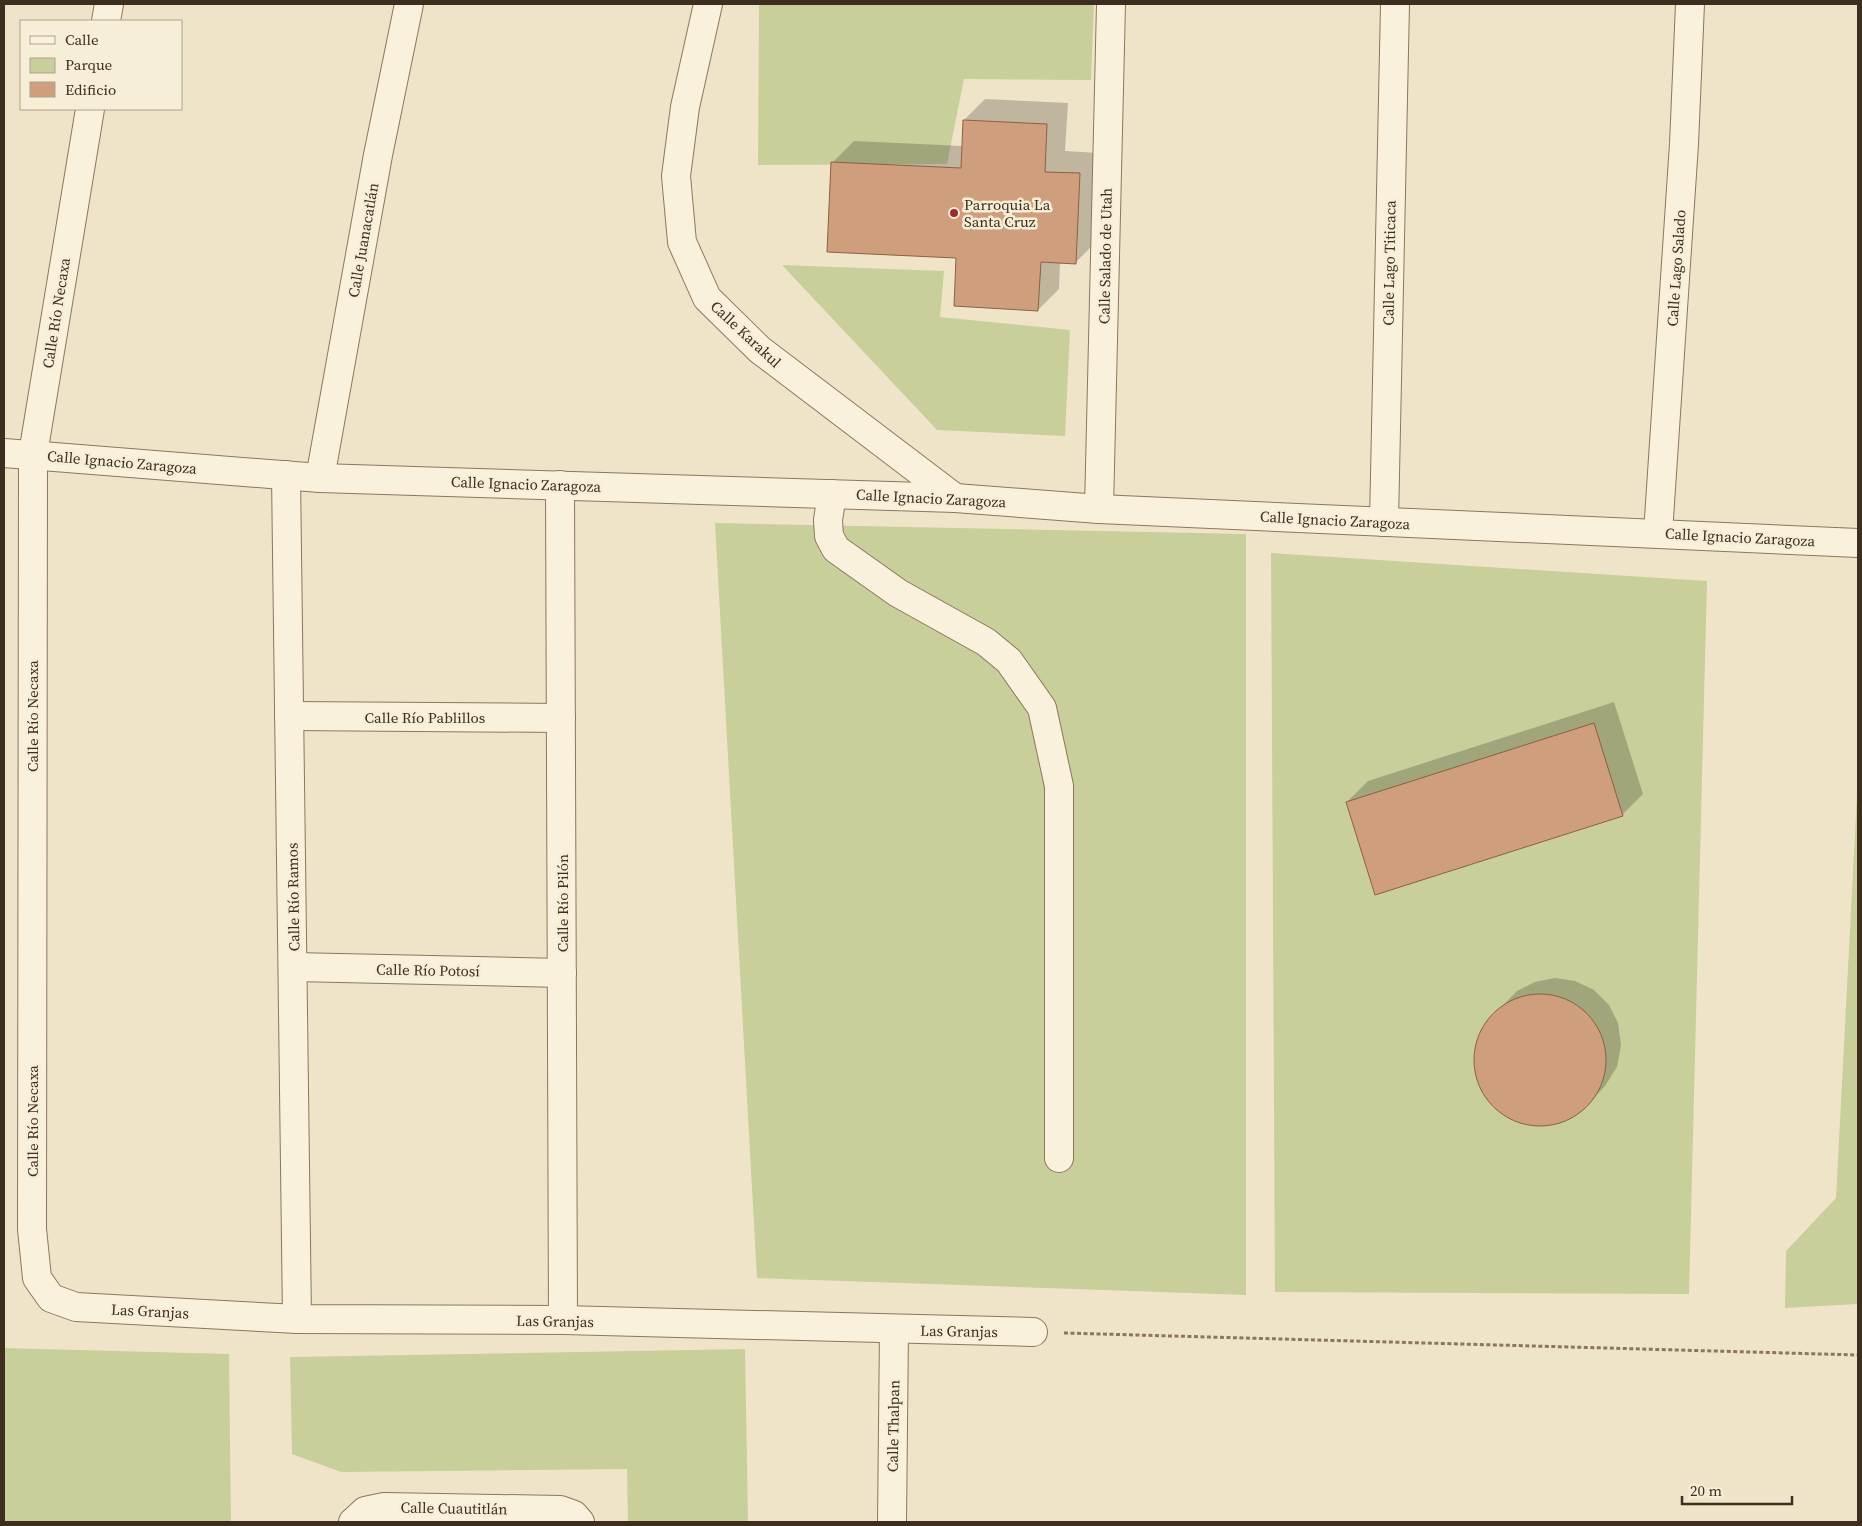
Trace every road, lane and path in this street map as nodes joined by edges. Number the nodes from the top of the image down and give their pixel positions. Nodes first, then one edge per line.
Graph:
1 (109, 4) edge
2 (408, 4) edge
3 (708, 4) edge
4 (1111, 4) edge
5 (1395, 4) edge
6 (1690, 4) edge
7 (106, 20) edge
8 (90, 110) edge
9 (4, 453) edge
10 (32, 454) junction
11 (286, 475) junction
12 (320, 478) junction
13 (560, 485) junction
14 (832, 494) junction
15 (955, 498) junction
16 (1098, 509) junction
17 (1384, 522) junction
18 (1658, 533) junction
19 (1858, 543) edge
20 (289, 716) junction
21 (561, 718) junction
22 (294, 967) junction
23 (562, 973) junction
24 (1059, 1158) dead end
25 (76, 1307) joint
26 (297, 1319) junction
27 (563, 1320) junction
28 (894, 1329) junction
29 (1033, 1332) joint
30 (1858, 1355) edge
31 (353, 1522) edge
32 (580, 1522) edge
33 (892, 1522) edge

1 - 7 street
2 - 12 street, Calle Juanacatlán
3 - 15 street, Calle Karakul
4 - 16 street, Calle Salado de Utah
5 - 17 street, Calle Lago Titicaca
6 - 18 street, Calle Lago Salado
8 - 10 street, Calle Río Necaxa
9 - 10 street, Calle Ignacio Zaragoza
10 - 11 street, Calle Ignacio Zaragoza
10 - 25 street, Calle Río Necaxa
11 - 12 street, Calle Ignacio Zaragoza
11 - 20 street, Calle Río Ramos
12 - 13 street, Calle Ignacio Zaragoza
13 - 14 street, Calle Ignacio Zaragoza
13 - 21 street, Calle Río Pilón
14 - 15 street, Calle Ignacio Zaragoza
14 - 24 street
15 - 16 street, Calle Ignacio Zaragoza
16 - 17 street, Calle Ignacio Zaragoza
17 - 18 street, Calle Ignacio Zaragoza
18 - 19 street, Calle Ignacio Zaragoza
20 - 21 street, Calle Río Pablillos
20 - 22 street, Calle Río Ramos
21 - 23 street, Calle Río Pilón
22 - 23 street, Calle Río Potosí
22 - 26 street, Calle Río Ramos
23 - 27 street, Calle Río Pilón
25 - 26 street, Las Granjas
26 - 27 street, Las Granjas
27 - 28 street, Las Granjas
28 - 29 street, Las Granjas
28 - 33 street, Calle Thalpan
29 - 30 path
31 - 32 street, Calle Cuautitlán

